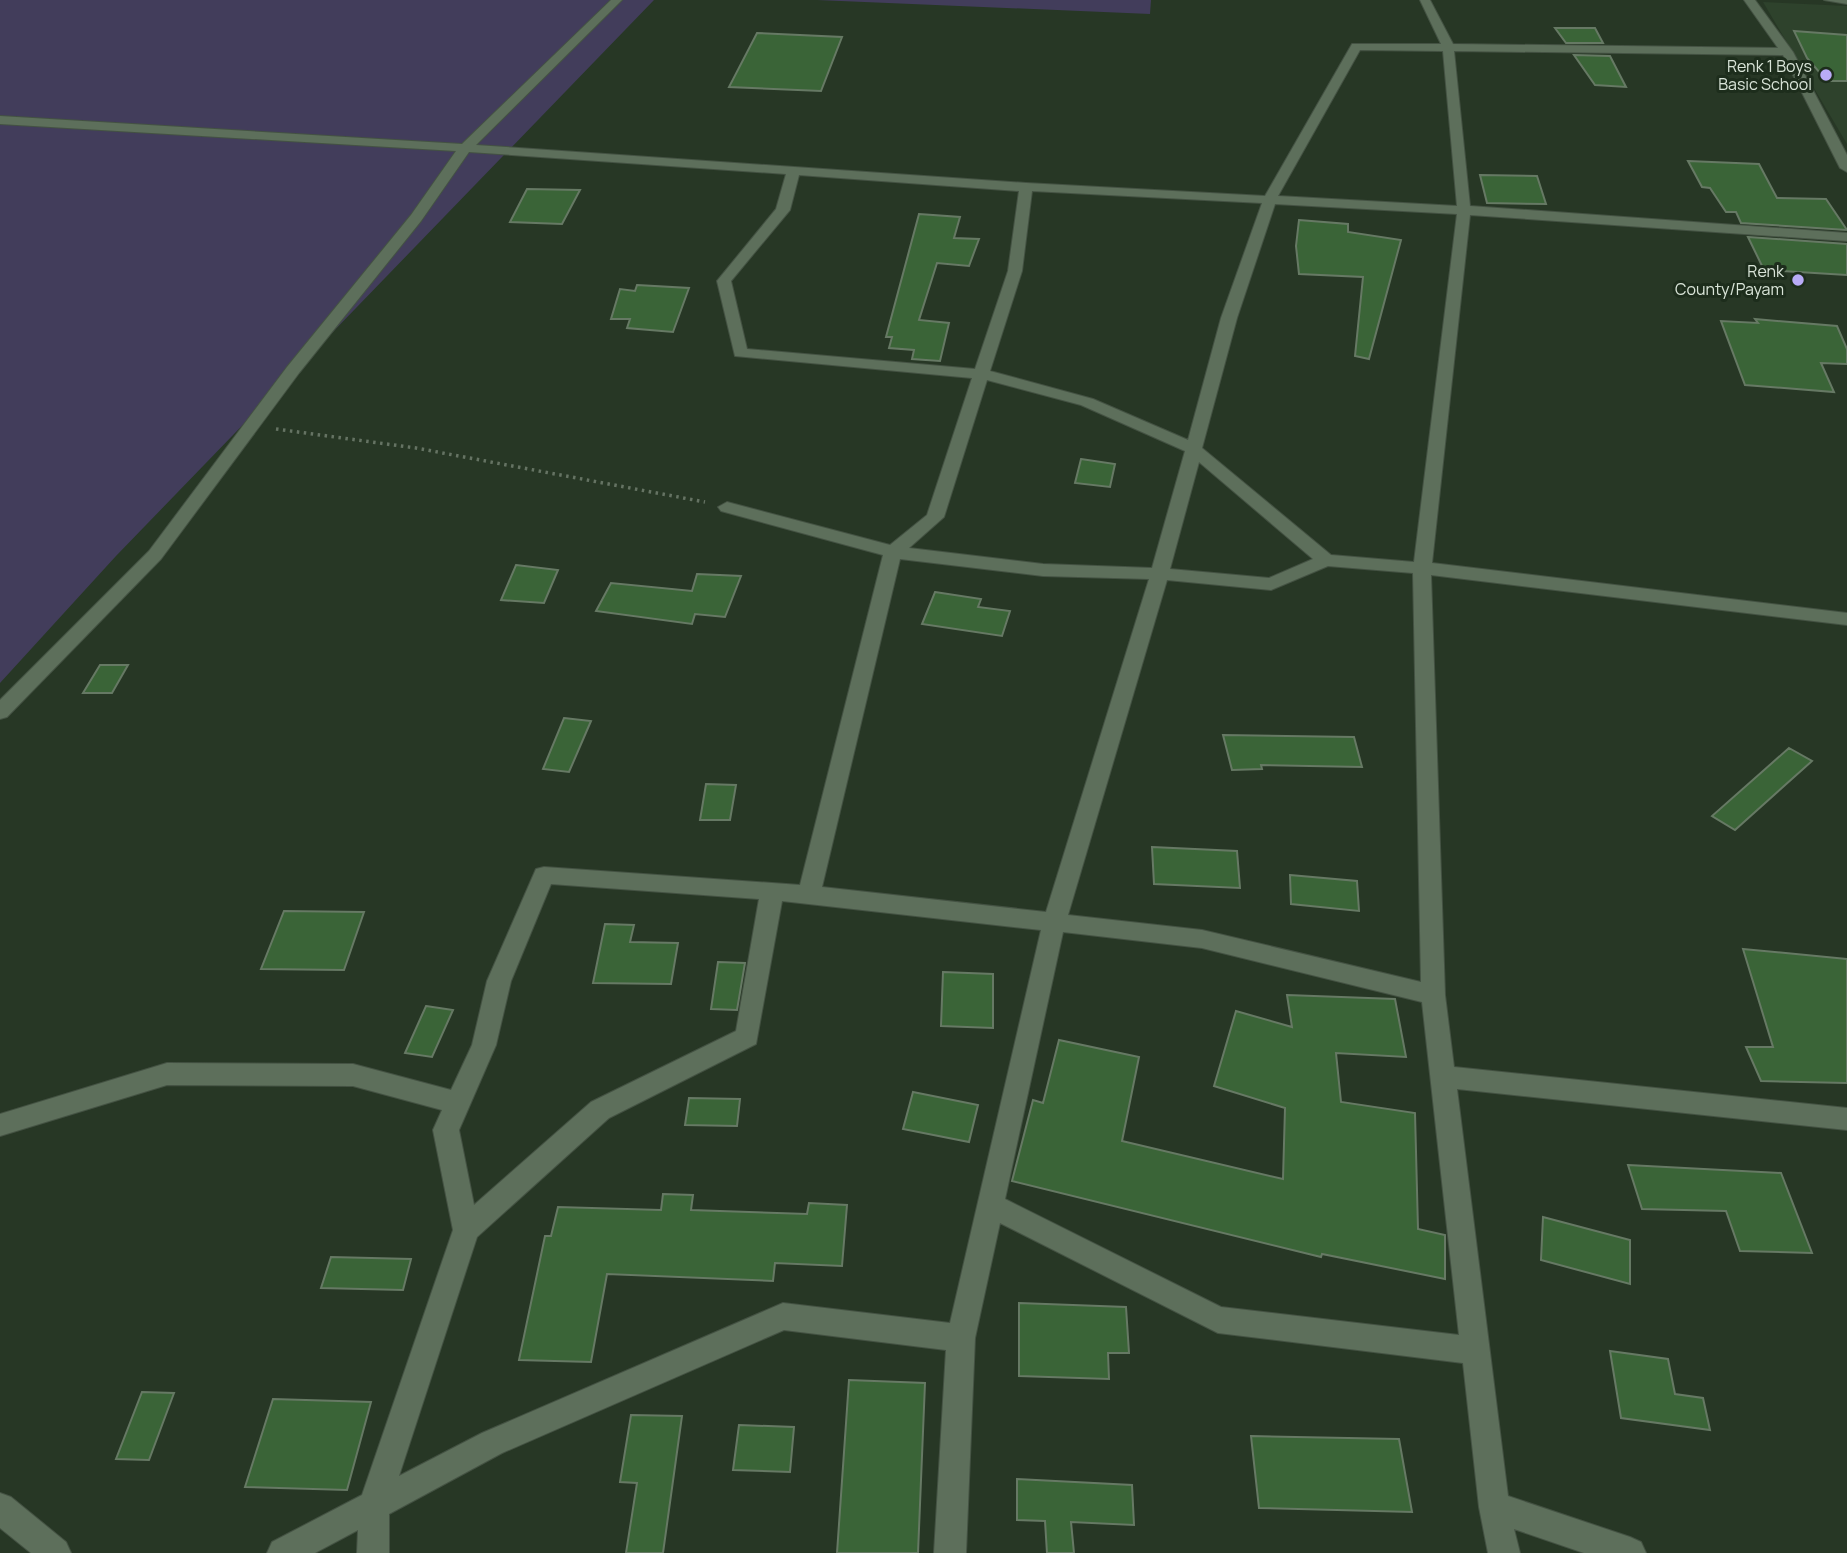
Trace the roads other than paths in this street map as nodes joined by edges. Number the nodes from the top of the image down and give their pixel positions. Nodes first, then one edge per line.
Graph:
1 (617, 0) edge
2 (1425, 0) edge
3 (1749, 0) edge
4 (1829, 0) edge
5 (1847, 1) edge
6 (1448, 46) junction
7 (1787, 52) junction
8 (0, 120) edge
9 (465, 148) junction
10 (1847, 168) edge
11 (794, 170) junction
12 (1026, 187) junction
13 (1270, 200) junction
14 (1464, 210) junction
15 (1847, 237) edge
16 (982, 374) junction
17 (1193, 449) junction
18 (727, 506) road end
19 (893, 552) junction
20 (1326, 560) junction
21 (1422, 568) junction
22 (1160, 574) junction
23 (1847, 619) edge
24 (0, 712) edge
25 (772, 892) junction
26 (808, 894) junction
27 (1054, 922) junction
28 (1433, 996) junction
29 (1444, 1077) junction
30 (458, 1102) junction
31 (1847, 1119) edge
32 (0, 1125) edge
33 (991, 1205) junction
34 (466, 1230) junction
35 (961, 1338) junction
36 (1476, 1351) junction
37 (374, 1505) junction
38 (1494, 1507) junction
39 (0, 1508) edge
40 (55, 1553) edge
41 (283, 1553) edge
42 (373, 1553) edge
43 (950, 1553) edge
44 (1504, 1553) edge
45 (1630, 1553) edge

1 - 9 street
2 - 6 street
3 - 7 street
4 - 5 street
6 - 7 street
6 - 13 street
6 - 14 street
7 - 10 street
8 - 9 street
9 - 11 street
9 - 24 street
11 - 12 street
11 - 16 street
12 - 13 street
12 - 16 street
13 - 14 street
13 - 17 street
14 - 15 street
14 - 21 street
16 - 17 street
16 - 19 street
17 - 20 street
17 - 22 street
18 - 19 street
19 - 22 street
19 - 26 street
20 - 21 street
20 - 22 street
21 - 23 street
21 - 28 street
22 - 27 street
25 - 26 street
25 - 30 street
25 - 34 street
26 - 27 street
27 - 28 street
27 - 33 street
28 - 29 street
29 - 31 street
29 - 36 street
30 - 32 street
30 - 34 street
33 - 35 street
33 - 36 street
34 - 37 street
35 - 37 street
35 - 43 street
36 - 38 street
37 - 41 street
37 - 42 street
38 - 44 street
38 - 45 street
39 - 40 street

